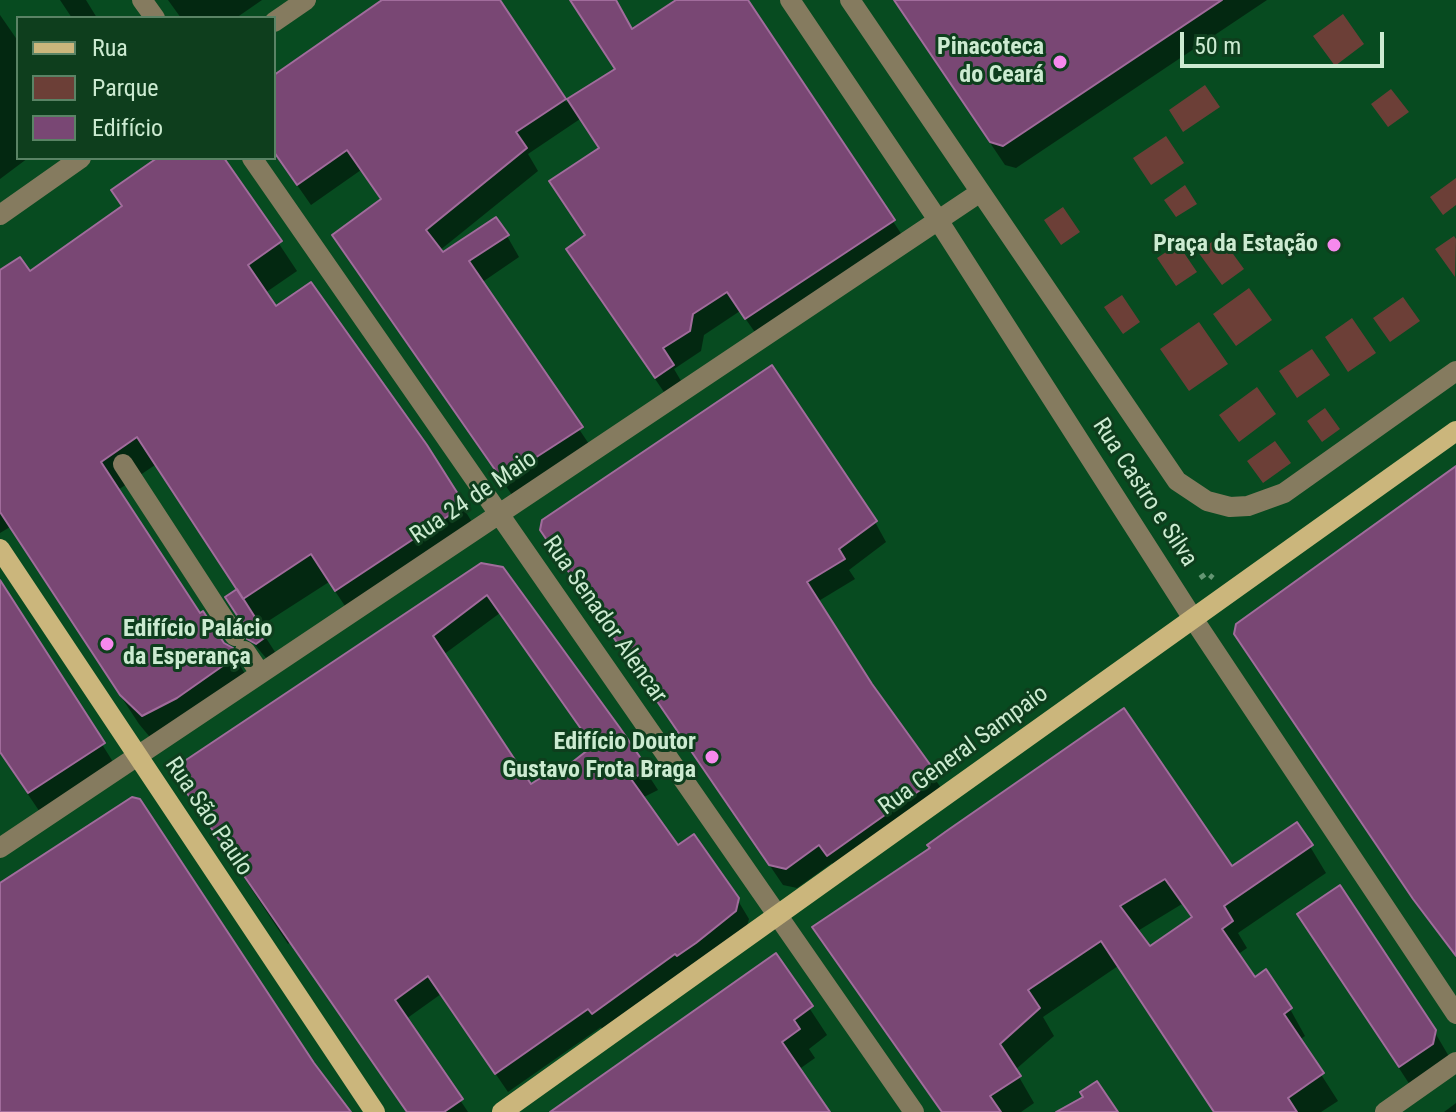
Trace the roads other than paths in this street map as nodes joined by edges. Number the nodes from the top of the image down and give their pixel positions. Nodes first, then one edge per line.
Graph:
1 (306, 0) edge
2 (790, 0) edge
3 (850, 0) edge
4 (276, 21) edge
5 (78, 160) edge
6 (253, 160) edge
7 (979, 193) junction
8 (0, 215) edge
9 (938, 220) junction
10 (1456, 371) edge
11 (1456, 431) edge
12 (123, 464) dead end
13 (499, 514) junction
14 (0, 549) edge
15 (1192, 617) junction
16 (260, 673) junction
17 (136, 756) junction
18 (0, 848) edge
19 (778, 918) junction
20 (1456, 1014) edge
21 (1456, 1062) edge
22 (375, 1112) edge
23 (502, 1112) edge
24 (914, 1112) edge
25 (1385, 1112) edge

1 - 4 street
2 - 9 street, Rua Castro e Silva
3 - 7 street, Rua Castro e Silva
5 - 8 street
6 - 13 street, Rua Senador Alencar
7 - 9 street, Rua 24 de Maio
7 - 10 street, Rua Castro e Silva
9 - 13 street, Rua 24 de Maio
9 - 15 street, Rua Castro e Silva
11 - 15 main road, Rua General Sampaio
12 - 16 street
13 - 16 street, Rua 24 de Maio
13 - 19 street, Rua Senador Alencar
14 - 17 main road, Rua São Paulo
15 - 19 main road, Rua General Sampaio
15 - 20 street, Rua Castro e Silva
16 - 17 street, Rua 24 de Maio
17 - 18 street, Rua 24 de Maio
17 - 22 main road, Rua São Paulo
19 - 23 main road, Rua General Sampaio
19 - 24 street, Rua Senador Alencar
21 - 25 street

